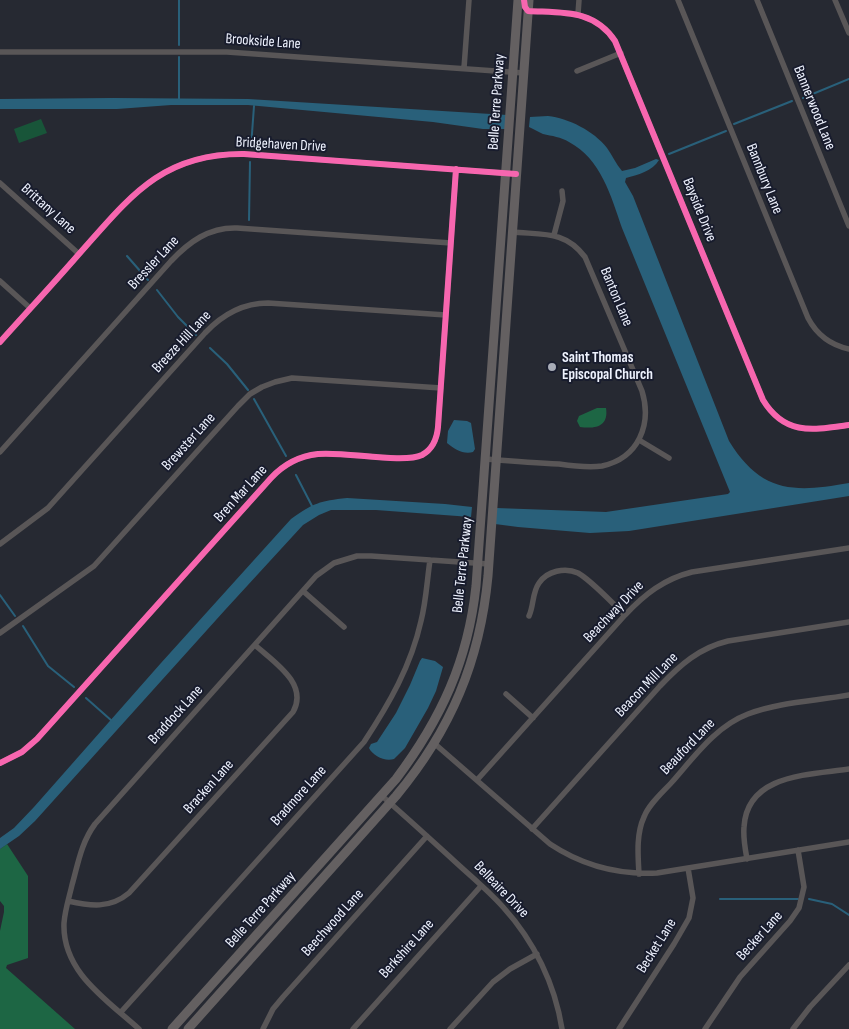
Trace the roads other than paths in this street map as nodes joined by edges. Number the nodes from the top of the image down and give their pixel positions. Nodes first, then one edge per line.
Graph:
1 (469, 0) edge
2 (518, 0) edge
3 (524, 0) edge
4 (529, 0) edge
5 (579, 0) edge
6 (678, 0) edge
7 (756, 0) edge
8 (836, 0) edge
9 (528, 11) junction
10 (578, 14) junction
11 (849, 33) edge
12 (0, 52) edge
13 (621, 53) junction
14 (464, 68) junction
15 (577, 70) dead end
16 (512, 72) junction
17 (524, 73) junction
18 (456, 169) junction
19 (506, 173) junction
20 (516, 174) junction
21 (0, 183) edge
22 (562, 191) dead end
23 (849, 226) edge
24 (512, 232) junction
25 (554, 234) junction
26 (451, 242) junction
27 (79, 254) junction
28 (0, 281) edge
29 (30, 308) junction
30 (446, 315) junction
31 (496, 322) junction
32 (507, 322) junction
33 (0, 342) edge
34 (849, 349) edge
35 (441, 388) junction
36 (849, 425) edge
37 (639, 440) junction
38 (0, 452) edge
39 (669, 458) dead end
40 (486, 459) junction
41 (497, 460) junction
42 (0, 544) edge
43 (849, 548) edge
44 (430, 560) junction
45 (478, 564) junction
46 (489, 564) junction
47 (303, 591) junction
48 (625, 615) junction
49 (529, 616) dead end
50 (849, 622) edge
51 (344, 627) dead end
52 (0, 633) edge
53 (255, 645) junction
54 (506, 694) dead end
55 (849, 696) edge
56 (533, 718) junction
57 (435, 744) junction
58 (0, 763) edge
59 (849, 769) edge
60 (477, 780) junction
61 (382, 796) junction
62 (390, 803) junction
63 (532, 829) junction
64 (427, 836) junction
65 (849, 842) edge
66 (798, 850) junction
67 (747, 859) junction
68 (688, 868) junction
69 (639, 874) junction
70 (481, 886) junction
71 (68, 901) junction
72 (537, 954) junction
73 (849, 965) edge
74 (121, 1012) junction
75 (139, 1029) edge
76 (172, 1029) edge
77 (188, 1029) edge
78 (263, 1029) edge
79 (353, 1029) edge
80 (450, 1029) edge
81 (562, 1029) edge
82 (619, 1029) edge
83 (705, 1029) edge
84 (793, 1029) edge

1 - 14 street
2 - 16 main road, Belle Terre Parkway
3 - 9 street
4 - 9 main road, Belle Terre Parkway
5 - 10 street
6 - 34 street, Bannbury Lane
7 - 23 street, Bannerwood Lane
8 - 11 street
9 - 10 street, Bayside Drive
9 - 17 main road, Belle Terre Parkway
10 - 13 street, Bayside Drive
12 - 14 street, Brookside Lane
13 - 15 street
13 - 36 street, Bayside Drive
14 - 16 street, Brookside Lane
16 - 17 street, Brookside Lane
16 - 19 main road, Belle Terre Parkway
17 - 20 main road, Belle Terre Parkway
18 - 19 street, Bridgehaven Drive
18 - 26 street, Bren Mar Lane
18 - 27 street, Bridgehaven Drive
19 - 20 street, Bridgehaven Drive
19 - 31 main road, Belle Terre Parkway
20 - 24 main road, Belle Terre Parkway
21 - 27 street, Brittany Lane
22 - 25 street
24 - 25 street, Banton Lane
24 - 32 main road, Belle Terre Parkway
25 - 37 street, Banton Lane
26 - 30 street, Bren Mar Lane
26 - 38 street, Bressler Lane
27 - 29 street, Bridgehaven Drive
28 - 29 street
29 - 33 street, Bridgehaven Drive
30 - 35 street, Bren Mar Lane
30 - 42 street, Breeze Hill Lane
31 - 32 main road
31 - 40 main road, Belle Terre Parkway
32 - 41 main road, Belle Terre Parkway
35 - 52 street, Brewster Lane
35 - 58 street, Bren Mar Lane
37 - 39 street
37 - 41 street
40 - 41 street
40 - 45 main road, Belle Terre Parkway
41 - 46 main road, Belle Terre Parkway
43 - 48 street, Beachway Drive
44 - 45 street, Braddock Lane
44 - 47 street, Braddock Lane
44 - 74 street, Bradmore Lane
45 - 46 street, Braddock Lane
45 - 61 main road, Belle Terre Parkway
46 - 57 main road, Belle Terre Parkway
47 - 51 street
47 - 53 street, Braddock Lane
48 - 49 street
48 - 56 street, Beachway Drive
50 - 63 street, Beacon Mill Lane
53 - 71 street, Braddock Lane
53 - 71 street, Bracken Lane
54 - 56 street
55 - 69 street, Beauford Lane
56 - 60 street, Beachway Drive
57 - 60 street
57 - 62 main road, Belle Terre Parkway
59 - 67 street
60 - 63 street
61 - 62 street, Belleaire Drive
61 - 76 main road, Belle Terre Parkway
62 - 64 street, Belleaire Drive
62 - 77 main road, Belle Terre Parkway
63 - 69 street
64 - 70 street, Belleaire Drive
64 - 78 street, Beechwood Lane
65 - 66 street
66 - 67 street
66 - 83 street, Becker Lane
67 - 68 street
68 - 69 street
68 - 82 street, Becket Lane
70 - 72 street, Belleaire Drive
70 - 79 street, Berkshire Lane
71 - 74 street, Braddock Lane
72 - 80 street
72 - 81 street, Belleaire Drive
73 - 84 street
74 - 75 street, Braddock Lane

